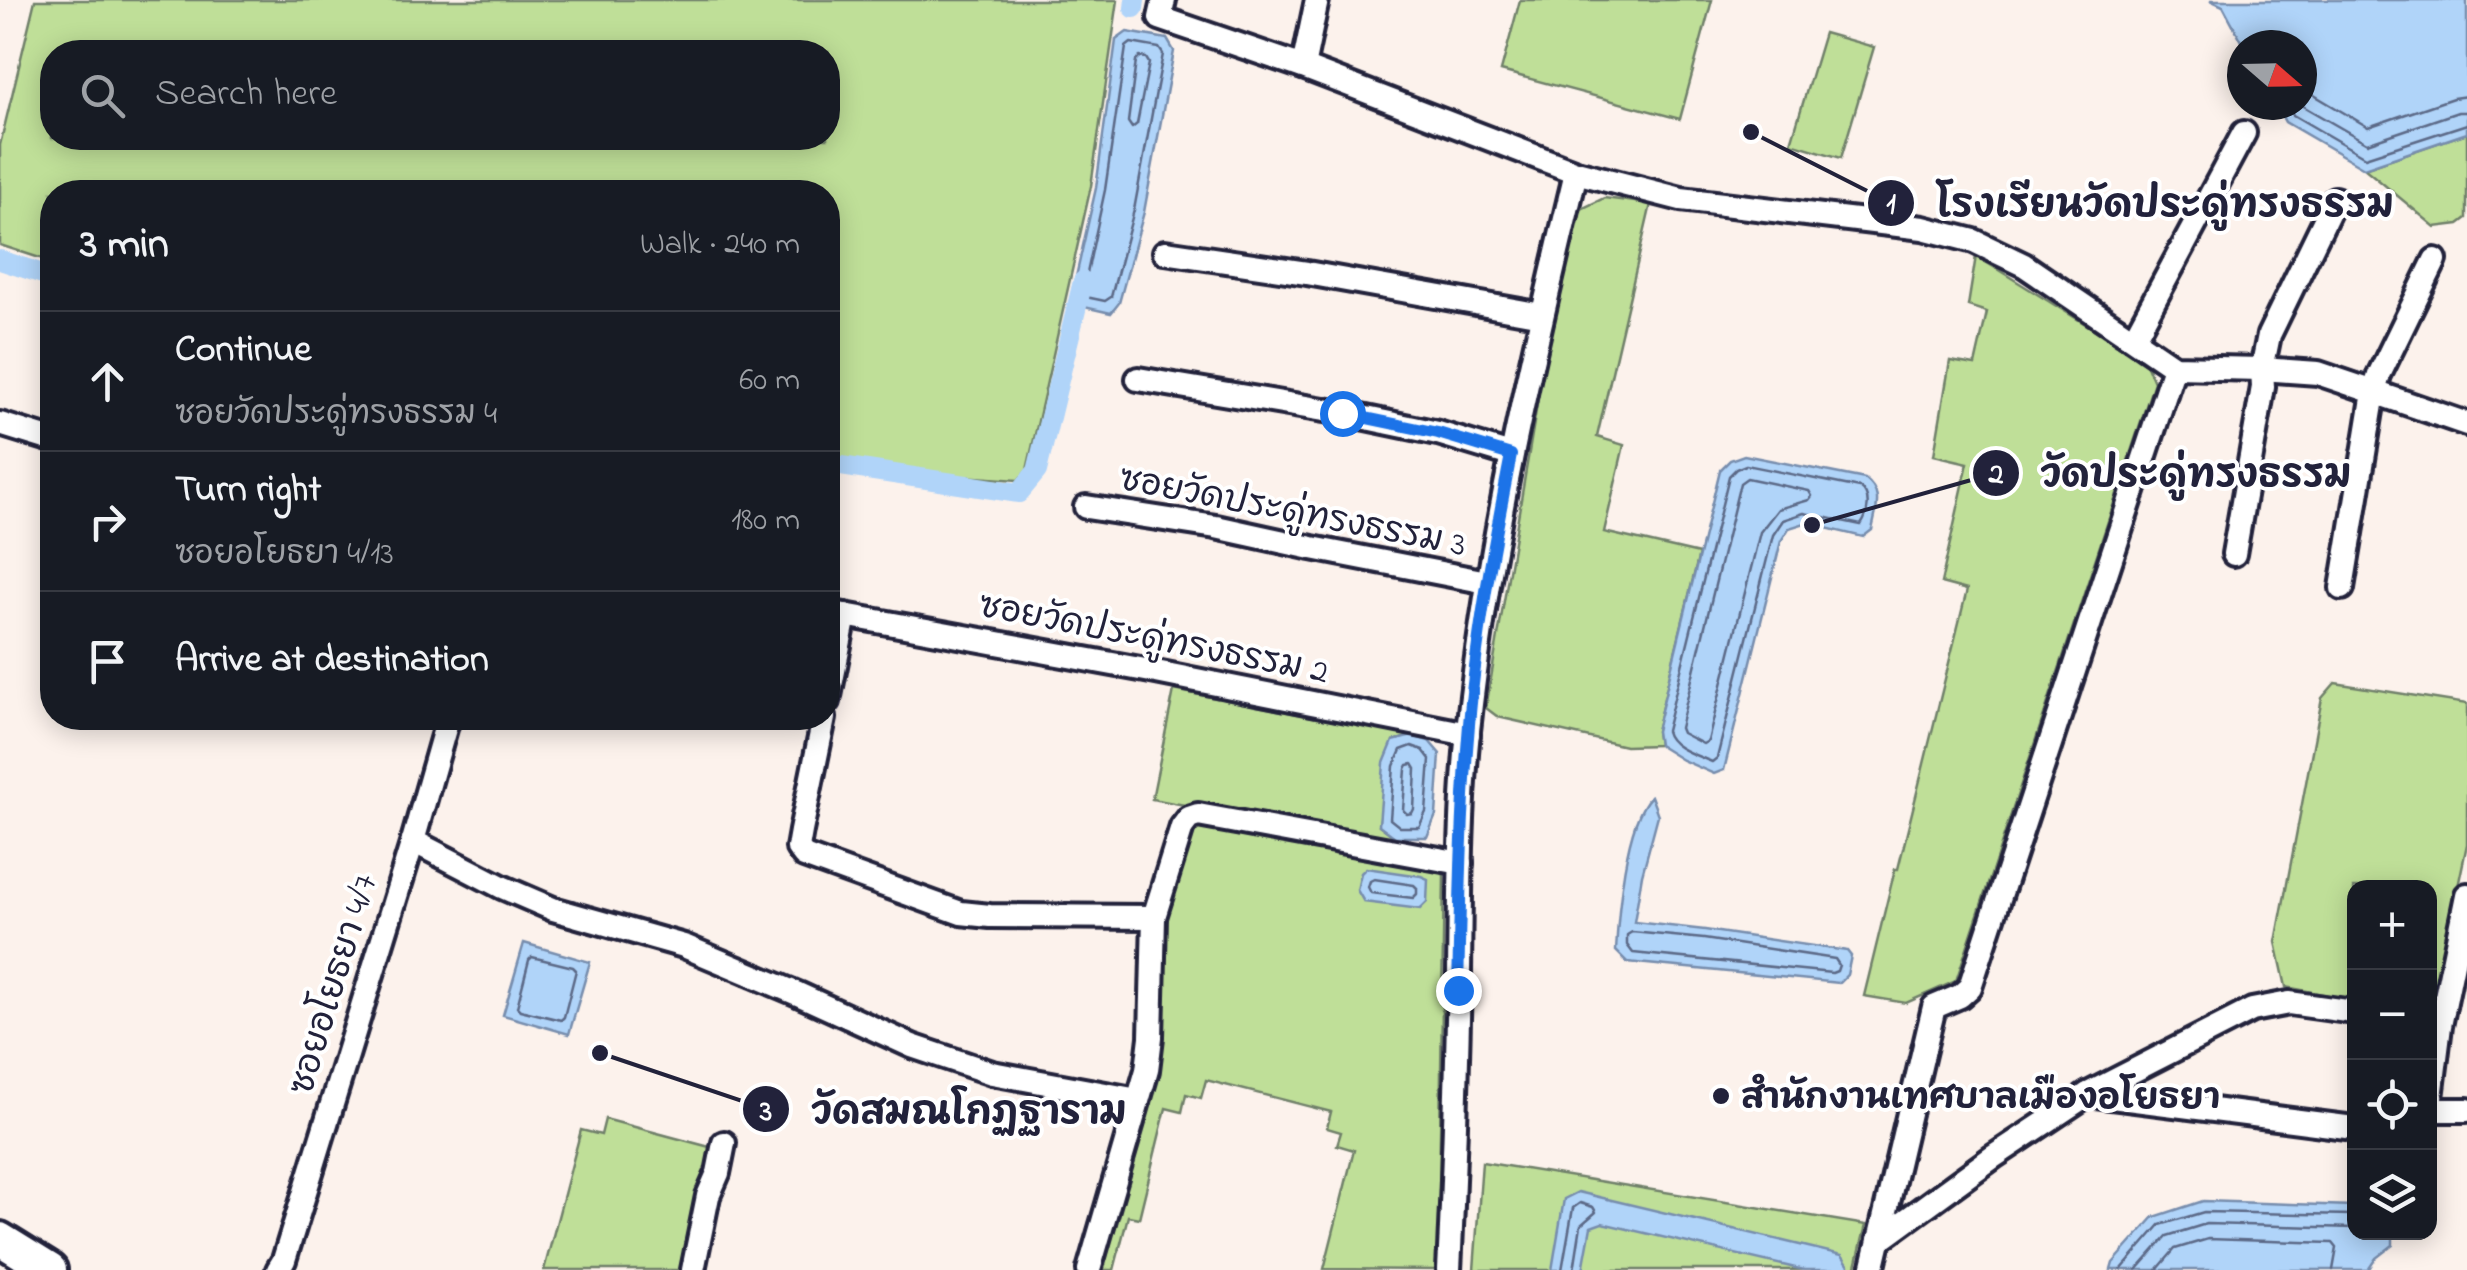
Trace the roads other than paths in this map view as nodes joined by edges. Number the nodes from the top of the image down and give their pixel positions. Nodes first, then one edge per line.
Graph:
1 (1317, 0) edge
2 (1162, 9) edge
3 (1302, 67) junction
4 (2244, 133) dead end
5 (1576, 172) junction
6 (2335, 199) dead end
7 (1165, 252) dead end
8 (2435, 260) dead end
9 (1542, 315) junction
10 (2134, 338) junction
11 (2174, 367) junction
12 (2262, 369) junction
13 (1138, 379) dead end
14 (2374, 392) junction
15 (0, 424) edge
16 (2467, 424) edge
17 (40, 436) edge
18 (1511, 455) junction
19 (1086, 506) dead end
20 (2234, 554) dead end
21 (1487, 582) junction
22 (2342, 588) dead end
23 (840, 614) edge
24 (445, 730) edge
25 (822, 730) edge
26 (1468, 734) junction
27 (413, 840) junction
28 (1461, 863) junction
29 (2467, 895) edge
30 (1154, 917) junction
31 (2347, 1011) edge
32 (2437, 1017) edge
33 (2088, 1094) junction
34 (1138, 1100) junction
35 (2437, 1108) edge
36 (2467, 1110) edge
37 (2347, 1127) edge
38 (724, 1143) dead end
39 (0, 1239) edge
40 (1879, 1240) junction
41 (50, 1270) edge
42 (278, 1270) edge
43 (693, 1270) edge
44 (1089, 1270) edge
45 (1449, 1270) edge
46 (1872, 1270) edge

1 - 3 street
2 - 3 street
3 - 5 street
4 - 10 street
5 - 9 street
5 - 10 street
6 - 12 street
7 - 9 street
8 - 14 street
9 - 18 street
10 - 11 street
11 - 12 street
11 - 40 street
12 - 14 street
12 - 20 street
13 - 18 street
14 - 16 street
14 - 22 street
15 - 17 street
18 - 21 street
19 - 21 street, ซอยวัดประดู่ทรงธรรม 3
21 - 26 street
23 - 26 street, ซอยวัดประดู่ทรงธรรม 2
24 - 27 street, ซอยอโยธยา 4/7
25 - 30 street
26 - 28 street
27 - 34 street
27 - 42 street, ซอยอโยธยา 4/7
28 - 30 street
28 - 45 street
29 - 32 street
30 - 34 street
31 - 33 street
33 - 37 street
33 - 40 street
34 - 44 street
35 - 36 street
38 - 43 street
39 - 41 street
40 - 46 street

